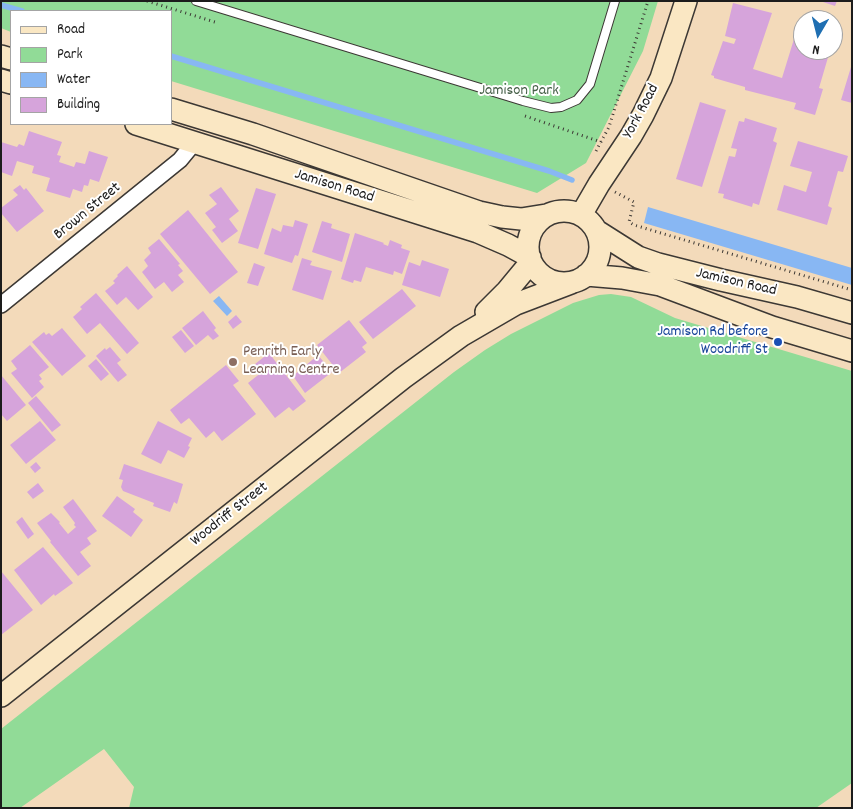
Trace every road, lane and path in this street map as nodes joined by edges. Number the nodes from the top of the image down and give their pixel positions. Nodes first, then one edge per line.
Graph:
1 (196, 1) edge
2 (614, 1) edge
3 (648, 1) edge
4 (686, 1) edge
5 (172, 109) edge
6 (139, 125) edge
7 (601, 142) dead end
8 (194, 143) junction
9 (634, 202) dead end
10 (581, 214) junction
11 (546, 215) junction
12 (597, 231) junction
13 (530, 260) junction
14 (579, 279) junction
15 (852, 290) edge
16 (1, 305) edge
17 (852, 313) edge
18 (460, 336) junction
19 (852, 351) edge
20 (1, 696) edge

1 - 2 lane
3 - 7 path
4 - 10 main road, York Road
5 - 11 main road, Jamison Road
6 - 8 main road, Jamison Road
8 - 13 main road, Jamison Road
8 - 16 street, Brown Street
9 - 15 path
10 - 11 main road
10 - 12 main road
11 - 13 main road
12 - 14 main road
12 - 17 main road, Jamison Road
13 - 14 main road
13 - 18 main road, Woodriff Street
14 - 18 main road, Woodriff Street
14 - 19 main road, Jamison Road
18 - 20 main road, Woodriff Street

